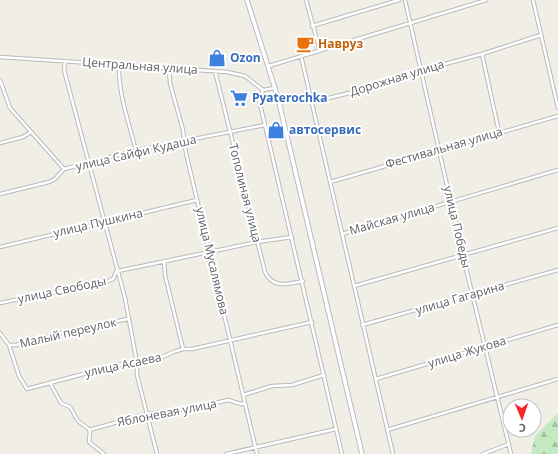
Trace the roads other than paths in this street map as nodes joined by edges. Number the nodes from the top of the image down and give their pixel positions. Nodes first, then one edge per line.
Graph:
1 (247, 0) edge
2 (306, 0) edge
3 (400, 0) edge
4 (405, 0) edge
5 (486, 0) edge
6 (534, 0) edge
7 (409, 23) junction
8 (312, 26) junction
9 (541, 35) junction
10 (320, 51) junction
11 (482, 54) junction
12 (301, 56) junction
13 (0, 57) edge
14 (65, 61) junction
15 (119, 64) junction
16 (269, 66) junction
17 (169, 68) junction
18 (420, 70) junction
19 (215, 71) junction
20 (0, 80) edge
21 (275, 88) junction
22 (263, 90) junction
23 (312, 102) junction
24 (558, 108) edge
25 (558, 116) edge
26 (265, 125) junction
27 (31, 132) junction
28 (230, 132) junction
29 (499, 132) junction
30 (184, 142) junction
31 (0, 143) edge
32 (439, 150) junction
33 (136, 151) junction
34 (89, 163) junction
35 (64, 169) junction
36 (558, 170) edge
37 (330, 182) junction
38 (0, 194) edge
39 (197, 200) junction
40 (451, 203) junction
41 (104, 220) junction
42 (558, 228) edge
43 (342, 234) junction
44 (292, 236) junction
45 (258, 242) junction
46 (0, 247) edge
47 (209, 251) junction
48 (463, 256) junction
49 (164, 262) junction
50 (118, 270) junction
51 (558, 270) edge
52 (303, 281) junction
53 (354, 286) junction
54 (472, 295) junction
55 (0, 303) edge
56 (128, 319) junction
57 (312, 322) junction
58 (362, 325) junction
59 (558, 325) edge
60 (0, 333) edge
61 (230, 341) junction
62 (9, 345) junction
63 (484, 348) junction
64 (182, 349) junction
65 (137, 363) junction
66 (324, 375) junction
67 (376, 379) junction
68 (558, 379) edge
69 (50, 382) junction
70 (243, 395) junction
71 (496, 397) junction
72 (245, 403) junction
73 (147, 414) junction
74 (336, 429) junction
75 (89, 430) junction
76 (387, 430) junction
77 (509, 444) junction
78 (255, 447) junction
79 (104, 454) edge
80 (157, 454) edge
81 (226, 454) edge
82 (257, 454) edge
83 (342, 454) edge
84 (362, 454) edge
85 (393, 454) edge
86 (483, 454) edge
87 (512, 454) edge

1 - 16 main road
2 - 8 street
3 - 8 street
4 - 7 street, улица Победы
5 - 7 street
6 - 9 street
7 - 10 street
7 - 18 street, улица Победы
8 - 10 street
9 - 11 street, Дорожная улица
9 - 24 street
10 - 12 street
11 - 18 street, Дорожная улица
11 - 29 street
12 - 16 street
12 - 23 street
13 - 14 street, Центральная улица
14 - 15 street, Центральная улица
14 - 34 street
15 - 17 street, Центральная улица
15 - 33 street
16 - 21 main road
17 - 19 street, Центральная улица
17 - 30 street, улица Мусалямова
18 - 23 street, Дорожная улица
18 - 32 street, улица Победы
19 - 22 street, Центральная улица
19 - 28 street, Тополиная улица
20 - 27 street
21 - 22 street
21 - 84 main road
22 - 26 street
23 - 37 street
25 - 29 street, Фестивальная улица
26 - 28 street, улица Сайфи Кудаша
26 - 44 street
27 - 31 street
27 - 35 street
28 - 30 street, улица Сайфи Кудаша
28 - 45 street, Тополиная улица
29 - 32 street, Фестивальная улица
30 - 33 street, улица Сайфи Кудаша
30 - 39 street, улица Мусалямова
32 - 37 street, Фестивальная улица
32 - 40 street, улица Победы
33 - 34 street, улица Сайфи Кудаша
34 - 35 street, улица Сайфи Кудаша
34 - 41 street
35 - 38 street, улица Сайфи Кудаша
36 - 40 street, Майская улица
37 - 43 street
39 - 41 street, улица Пушкина
39 - 47 street, улица Мусалямова
40 - 43 street, Майская улица
40 - 48 street, улица Победы
41 - 46 street, улица Пушкина
41 - 50 street
42 - 48 street
43 - 53 street
44 - 45 street, улица Свободы
44 - 52 street
45 - 47 street, улица Свободы
45 - 52 street, Тополиная улица
47 - 49 street, улица Свободы
47 - 61 street, улица Мусалямова
48 - 53 street
48 - 54 street, улица Победы
49 - 50 street, улица Свободы
49 - 64 street
50 - 55 street, улица Свободы
50 - 56 street
51 - 54 street, улица Гагарина
52 - 57 street
53 - 58 street
54 - 58 street, улица Гагарина
54 - 63 street, улица Победы
56 - 62 street, Малый переулок
56 - 65 street
57 - 61 street, улица Асаева
57 - 66 street
58 - 67 street
59 - 63 street, улица Жукова
60 - 62 street
61 - 64 street, улица Асаева
61 - 70 street, улица Мусалямова
62 - 69 street, улица Асаева
63 - 67 street, улица Жукова
63 - 71 street, улица Победы
64 - 65 street, улица Асаева
65 - 69 street, улица Асаева
65 - 73 street
66 - 70 street
66 - 74 street
67 - 76 street
68 - 71 street
69 - 75 street
70 - 72 street, улица Мусалямова
71 - 76 street
71 - 77 street, улица Победы
72 - 73 street, Яблоневая улица
72 - 78 street, улица Мусалямова
73 - 75 street, Яблоневая улица
73 - 80 street
74 - 78 street
74 - 83 street
75 - 79 street
76 - 85 street
77 - 86 street
77 - 87 street, улица Победы
78 - 81 street
78 - 82 street, улица Мусалямова

